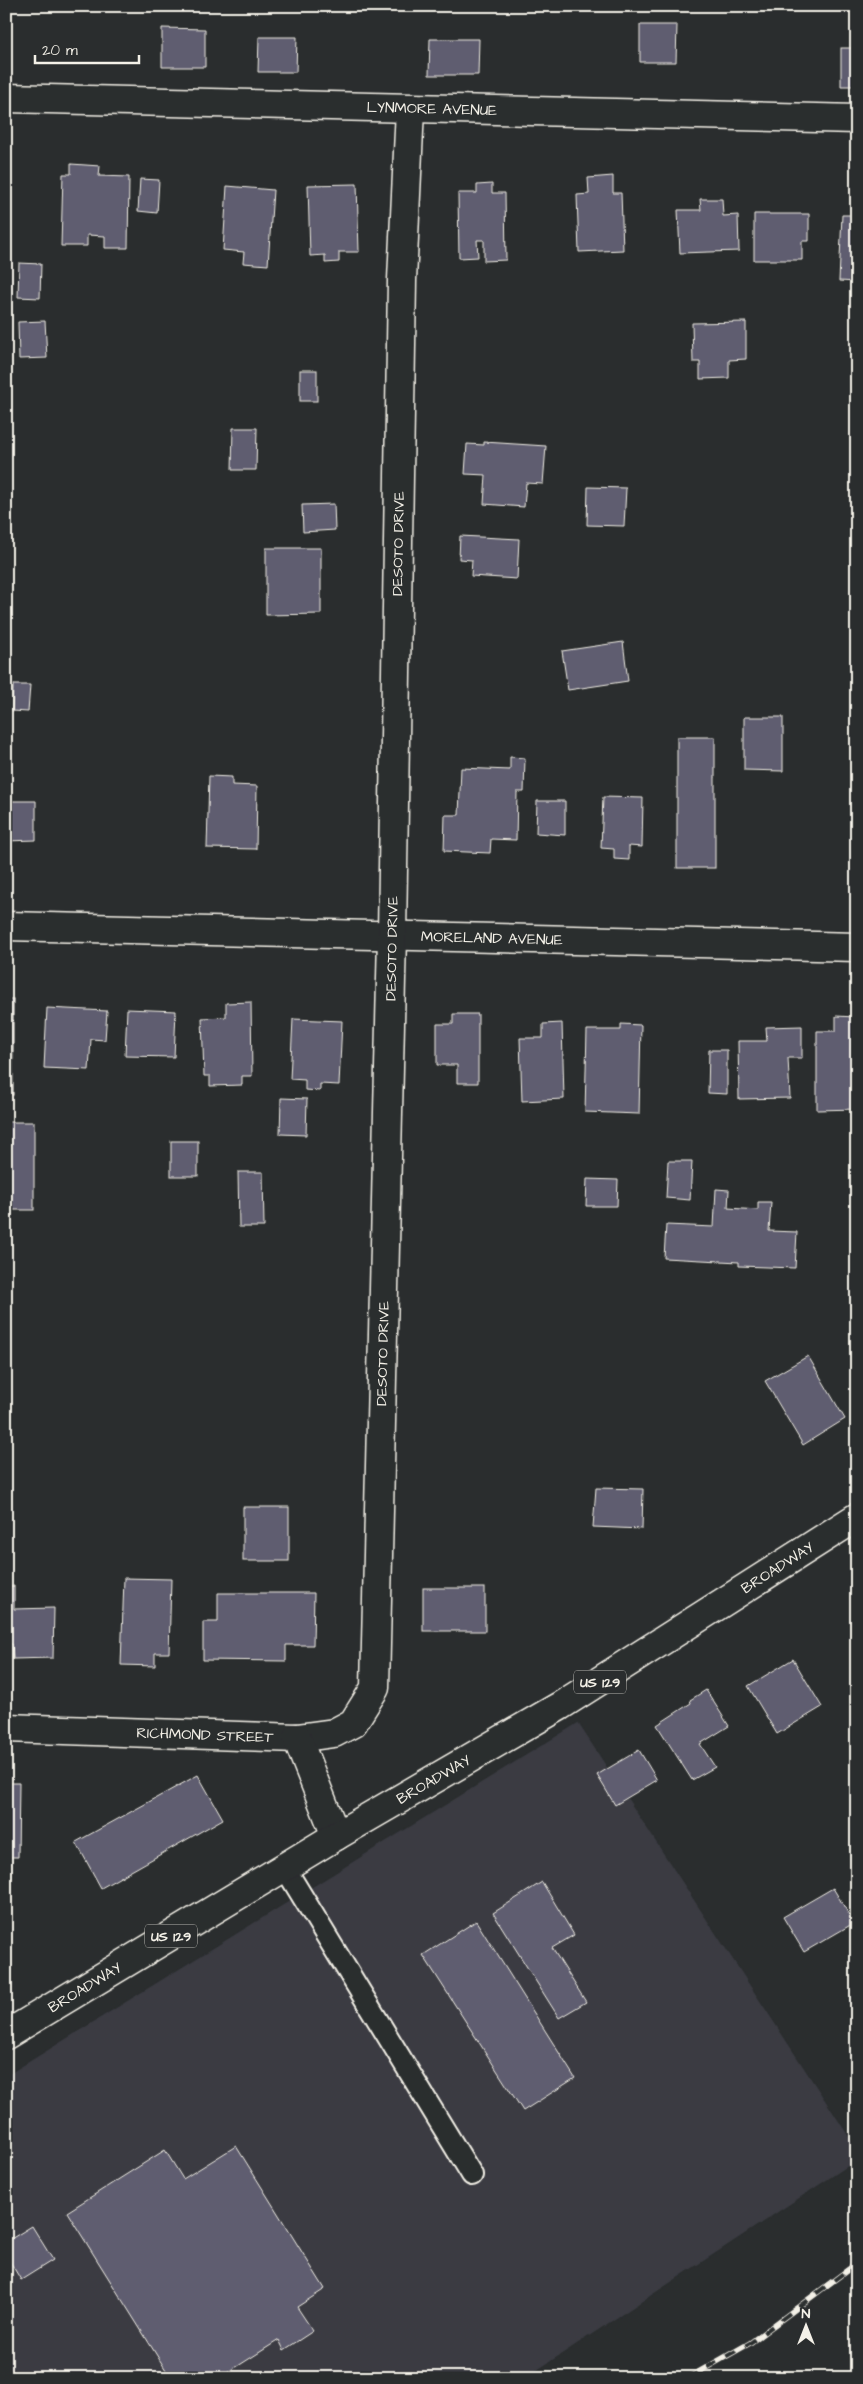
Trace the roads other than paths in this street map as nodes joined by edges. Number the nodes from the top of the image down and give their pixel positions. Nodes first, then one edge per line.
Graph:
1 (6, 98) edge
2 (410, 109) junction
3 (857, 119) edge
4 (6, 926) edge
5 (392, 935) junction
6 (857, 947) edge
7 (857, 1518) edge
8 (6, 1728) edge
9 (297, 1738) junction
10 (336, 1836) junction
11 (285, 1868) junction
12 (6, 2035) edge
13 (472, 2174) dead end

1 - 2 street, LYNMORE AVENUE
2 - 3 street, LYNMORE AVENUE
2 - 5 street, DESOTO DRIVE
4 - 5 street, MORELAND AVENUE
5 - 6 street, MORELAND AVENUE
5 - 9 street, DESOTO DRIVE
7 - 10 street, BROADWAY / US 129
8 - 9 street, RICHMOND STREET
9 - 10 street
10 - 11 street, BROADWAY / US 129
11 - 12 street, BROADWAY / US 129
11 - 13 lane

